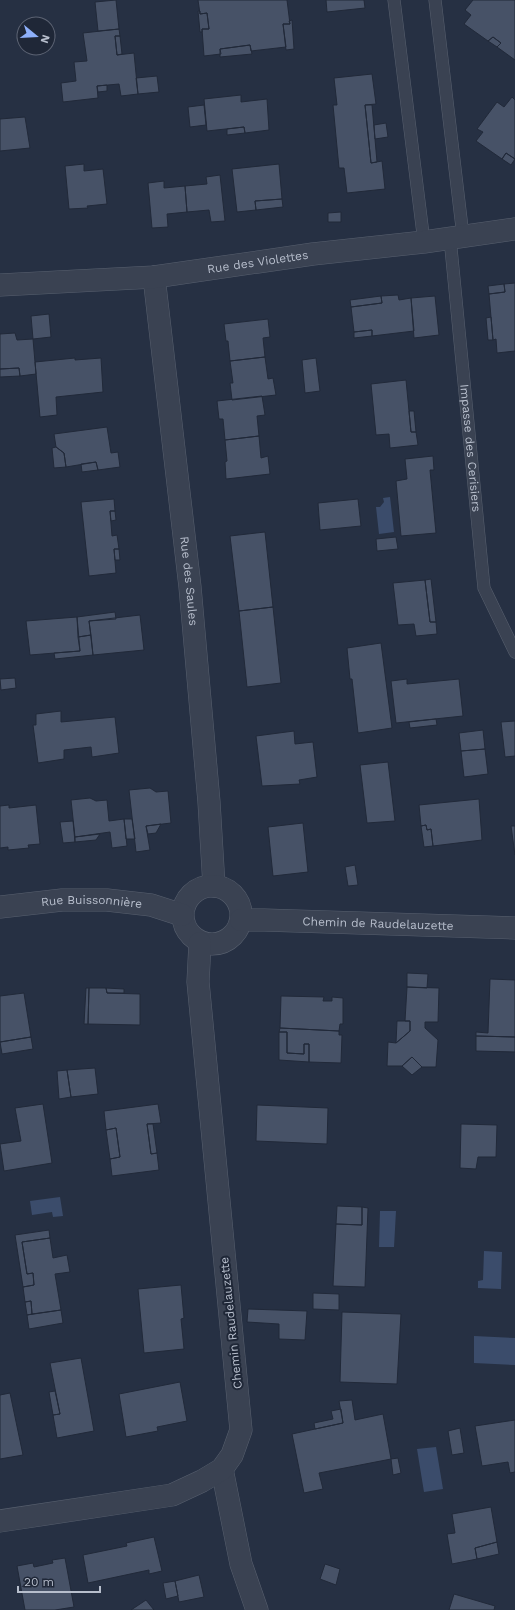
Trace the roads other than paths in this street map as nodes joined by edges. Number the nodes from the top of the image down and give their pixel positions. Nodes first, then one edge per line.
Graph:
1 (394, 0) edge
2 (435, 0) edge
3 (515, 229) edge
4 (456, 237) junction
5 (424, 242) junction
6 (154, 277) junction
7 (0, 286) edge
8 (515, 652) edge
9 (214, 886) junction
10 (0, 907) edge
11 (182, 915) junction
12 (241, 920) junction
13 (515, 928) edge
14 (200, 943) junction
15 (222, 1469) junction
16 (0, 1521) edge
17 (257, 1610) edge

1 - 5 lane
2 - 4 lane, Impasse des Cerisiers
3 - 4 street, Rue des Violettes
4 - 5 street, Rue des Violettes
4 - 8 lane, Impasse des Cerisiers
5 - 6 street, Rue des Violettes
6 - 7 street, Rue des Violettes
6 - 9 street, Rue des Saules
9 - 11 street
9 - 12 street
10 - 11 street, Rue Buissonnière
11 - 14 street
12 - 13 street, Chemin de Raudelauzette
12 - 14 street
14 - 15 street, Chemin Raudelauzette
15 - 16 street, Chemin Raudelauzette
15 - 17 street

